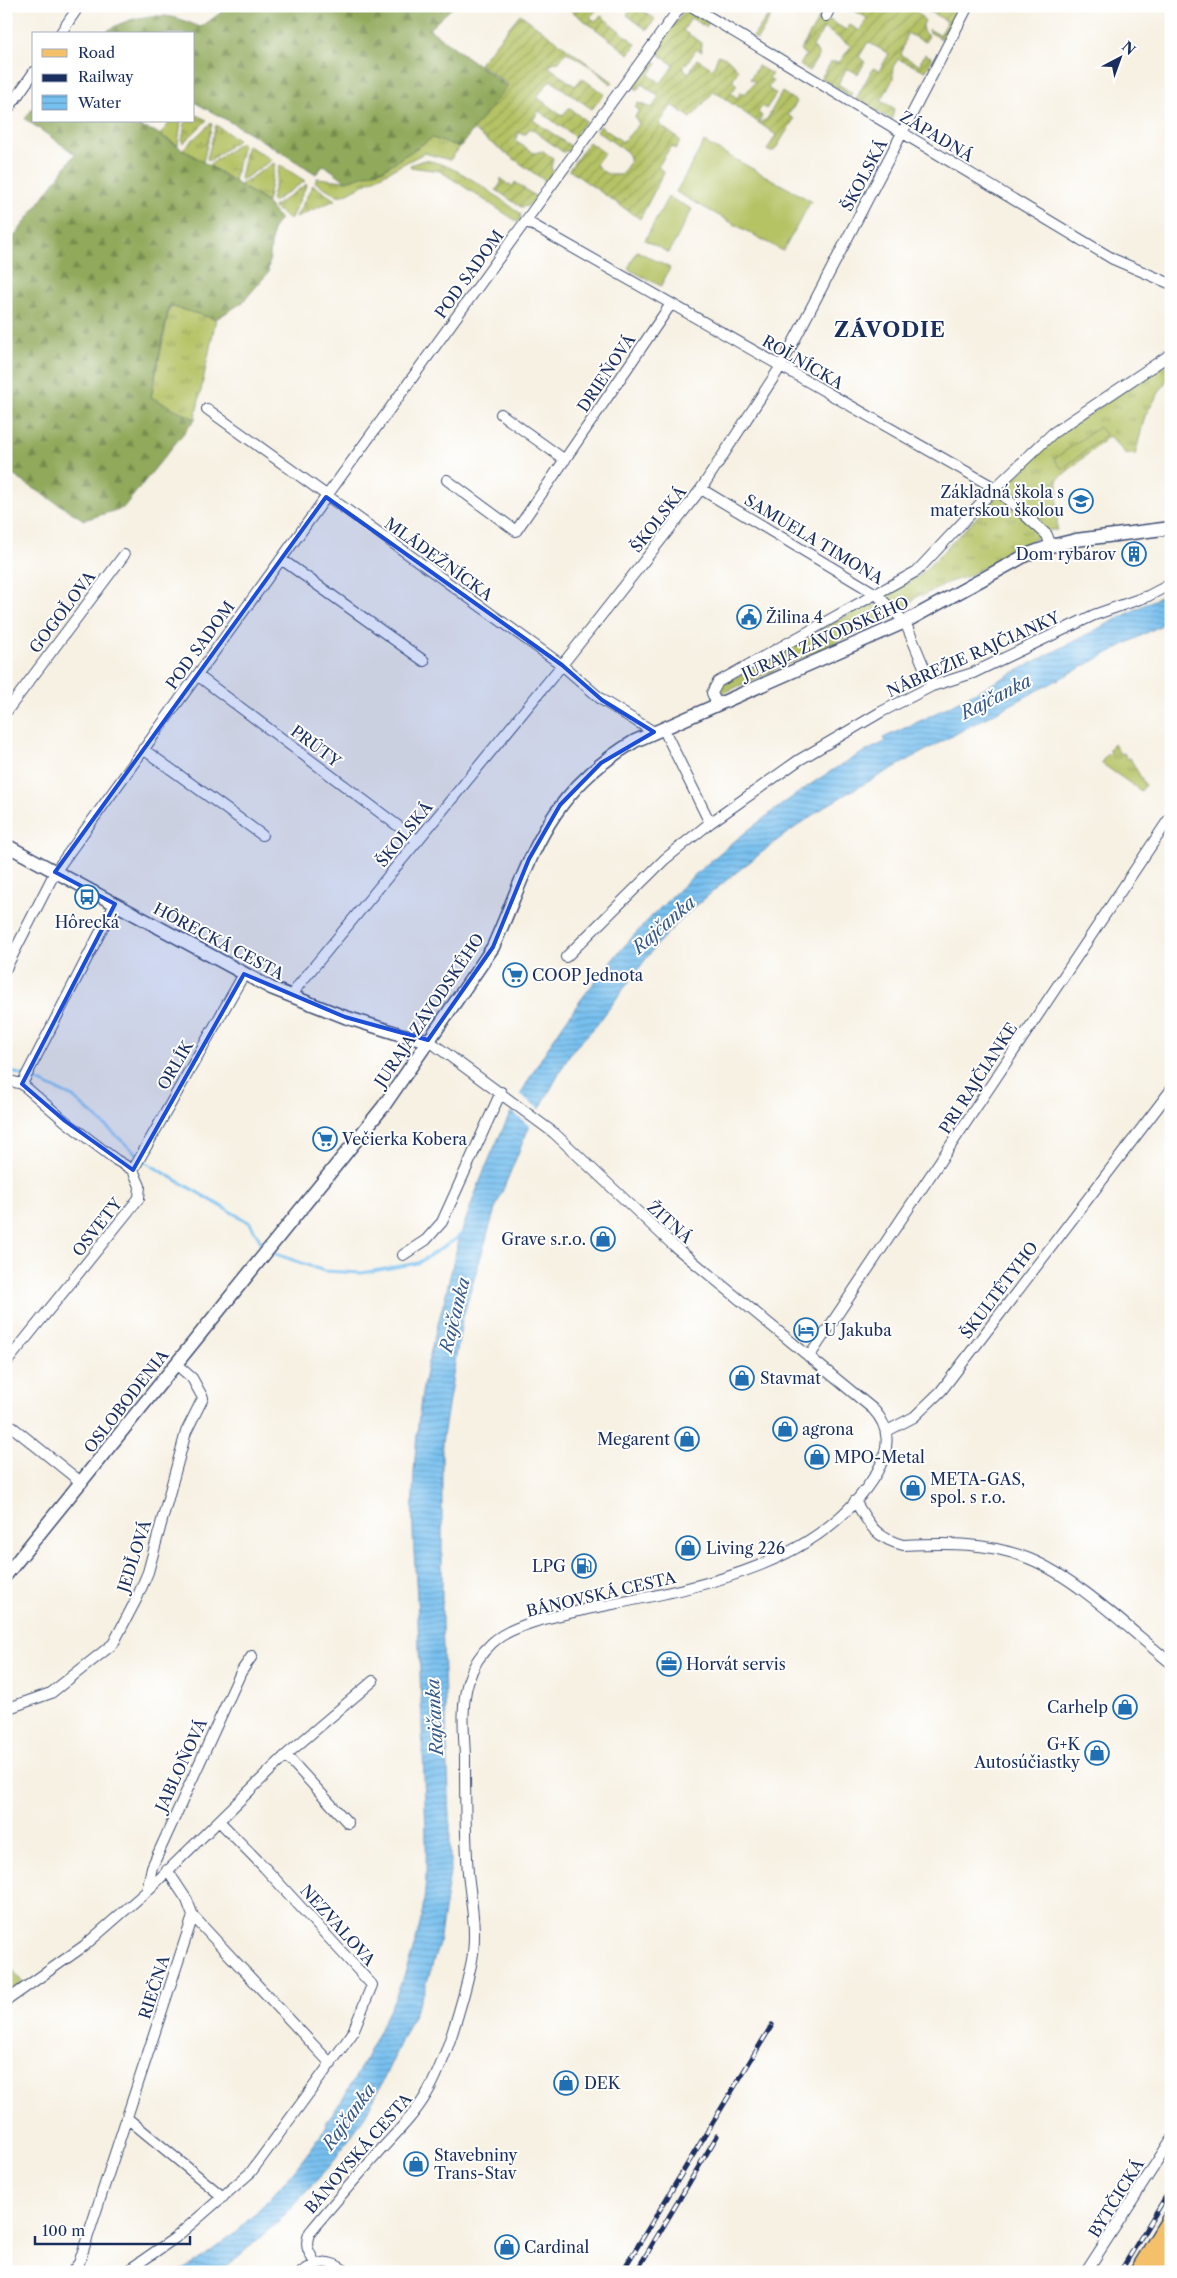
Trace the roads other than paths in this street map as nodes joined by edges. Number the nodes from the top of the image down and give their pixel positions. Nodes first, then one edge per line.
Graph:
1 (79, 6) edge
2 (681, 6) edge
3 (691, 6) edge
4 (831, 6) edge
5 (968, 6) edge
6 (826, 16) dead end
7 (62, 31) edge
8 (31, 76) edge
9 (6, 112) edge
10 (903, 132) junction
11 (526, 221) junction
12 (1171, 284) edge
13 (672, 304) junction
14 (1171, 354) edge
15 (780, 366) junction
16 (206, 409) dead end
17 (501, 414) dead end
18 (565, 460) junction
19 (447, 480) dead end
20 (995, 488) junction
21 (701, 489) junction
22 (326, 497) junction
23 (1171, 528) edge
24 (1051, 546) junction
25 (124, 555) dead end
26 (281, 559) junction
27 (1171, 584) edge
28 (876, 594) junction
29 (905, 622) junction
30 (424, 661) dead end
31 (562, 665) junction
32 (197, 675) junction
33 (932, 686) junction
34 (717, 704) junction
35 (6, 712) edge
36 (658, 730) junction
37 (143, 749) junction
38 (1171, 816) edge
39 (710, 823) junction
40 (262, 835) dead end
41 (418, 841) junction
42 (6, 845) edge
43 (55, 872) junction
44 (115, 904) junction
45 (566, 957) dead end
46 (6, 968) edge
47 (244, 974) junction
48 (292, 997) junction
49 (428, 1040) junction
50 (25, 1078) junction
51 (6, 1080) edge
52 (1171, 1090) edge
53 (504, 1095) junction
54 (137, 1162) junction
55 (269, 1250) joint
56 (402, 1255) dead end
57 (809, 1357) junction
58 (6, 1363) edge
59 (176, 1364) junction
60 (6, 1422) edge
61 (887, 1431) junction
62 (82, 1483) junction
63 (855, 1502) junction
64 (6, 1575) edge
65 (252, 1656) dead end
66 (1171, 1663) edge
67 (373, 1681) dead end
68 (6, 1709) edge
69 (286, 1755) junction
70 (219, 1821) junction
71 (348, 1823) dead end
72 (166, 1870) junction
73 (147, 1891) junction
74 (193, 1916) junction
75 (6, 2001) edge
76 (331, 2064) junction
77 (127, 2118) junction
78 (1171, 2140) edge
79 (223, 2197) junction
80 (1171, 2218) edge
81 (1171, 2248) edge
82 (315, 2263) junction
83 (78, 2267) edge
84 (72, 2272) edge
85 (126, 2272) edge
86 (302, 2272) edge
87 (347, 2272) edge
88 (1086, 2272) edge
89 (1138, 2272) edge
90 (1156, 2272) edge

1 - 7 street
2 - 11 street, POD SADOM
3 - 10 street, ZÁPADNÁ
4 - 6 street
5 - 10 street, ŠKOLSKÁ
8 - 9 street
10 - 12 street, ZÁPADNÁ
10 - 15 street, ŠKOLSKÁ
11 - 13 street, ROĽNÍCKA
11 - 22 street, POD SADOM
13 - 15 street, ROĽNÍCKA
13 - 18 street, DRIEŇOVÁ
14 - 20 street, JURAJA ZÁVODSKÉHO
15 - 20 street, ROĽNÍCKA
15 - 21 street, ŠKOLSKÁ
16 - 22 street, MLÁDEŽNÍCKA
17 - 18 street
18 - 19 street, DRIEŇOVÁ
20 - 24 street, ROĽNÍCKA
20 - 28 street, JURAJA ZÁVODSKÉHO
21 - 28 street, SAMUELA TIMONA
21 - 31 street, ŠKOLSKÁ
22 - 26 street, POD SADOM
22 - 31 street, MLÁDEŽNÍCKA
23 - 24 street, JURAJA ZÁVODSKÉHO
24 - 29 street, JURAJA ZÁVODSKÉHO
25 - 35 street, GOGOĽOVA
26 - 30 street
26 - 32 street, POD SADOM
27 - 33 street, NÁBREŽIE RAJČIANKY
28 - 29 street, SAMUELA TIMONA
28 - 34 street, JURAJA ZÁVODSKÉHO
29 - 33 street
29 - 34 street, JURAJA ZÁVODSKÉHO
31 - 36 street, MLÁDEŽNÍCKA
31 - 41 street, ŠKOLSKÁ
32 - 37 street, POD SADOM
32 - 41 street, PRÚTY
33 - 39 street, NÁBREŽIE RAJČIANKY
34 - 36 street, JURAJA ZÁVODSKÉHO
36 - 39 street
36 - 49 street, JURAJA ZÁVODSKÉHO
37 - 40 street
37 - 43 street, POD SADOM
38 - 57 street, PRI RAJČIANKE
39 - 45 street, NÁBREŽIE RAJČIANKY
41 - 48 street, ŠKOLSKÁ
42 - 43 street, HÔRECKÁ CESTA
43 - 44 street, HÔRECKÁ CESTA
43 - 46 street, POD SADOM
44 - 47 street, HÔRECKÁ CESTA
44 - 50 street
47 - 48 street, HÔRECKÁ CESTA
47 - 54 street, ORLÍK
48 - 49 street, HÔRECKÁ CESTA
49 - 53 street, ŽITNÁ
49 - 55 street, JURAJA ZÁVODSKÉHO
50 - 51 street
50 - 54 street
52 - 61 street, ŠKULTÉTYHO
53 - 56 street
53 - 57 street, ŽITNÁ
54 - 58 street, OSVETY
55 - 59 street, OSLOBODENIA
57 - 61 street, ŽITNÁ
59 - 62 street, OSLOBODENIA
59 - 68 street, JEDĽOVÁ
60 - 62 street
61 - 63 street
62 - 64 street, OSLOBODENIA
63 - 66 street
63 - 82 street, BÁNOVSKÁ CESTA
65 - 73 street, JABLOŇOVÁ
67 - 69 street
69 - 70 street
69 - 71 street
70 - 72 street
70 - 76 street, NEZVALOVA
72 - 73 street
72 - 74 street
73 - 75 street
74 - 76 street
74 - 77 street, RIEČNA
76 - 79 street
77 - 79 street
77 - 83 street, RIEČNA
78 - 88 street, BYTČICKÁ
79 - 85 street
80 - 89 main road
81 - 90 main road
82 - 86 street
82 - 87 street
83 - 84 street, RIEČNA

